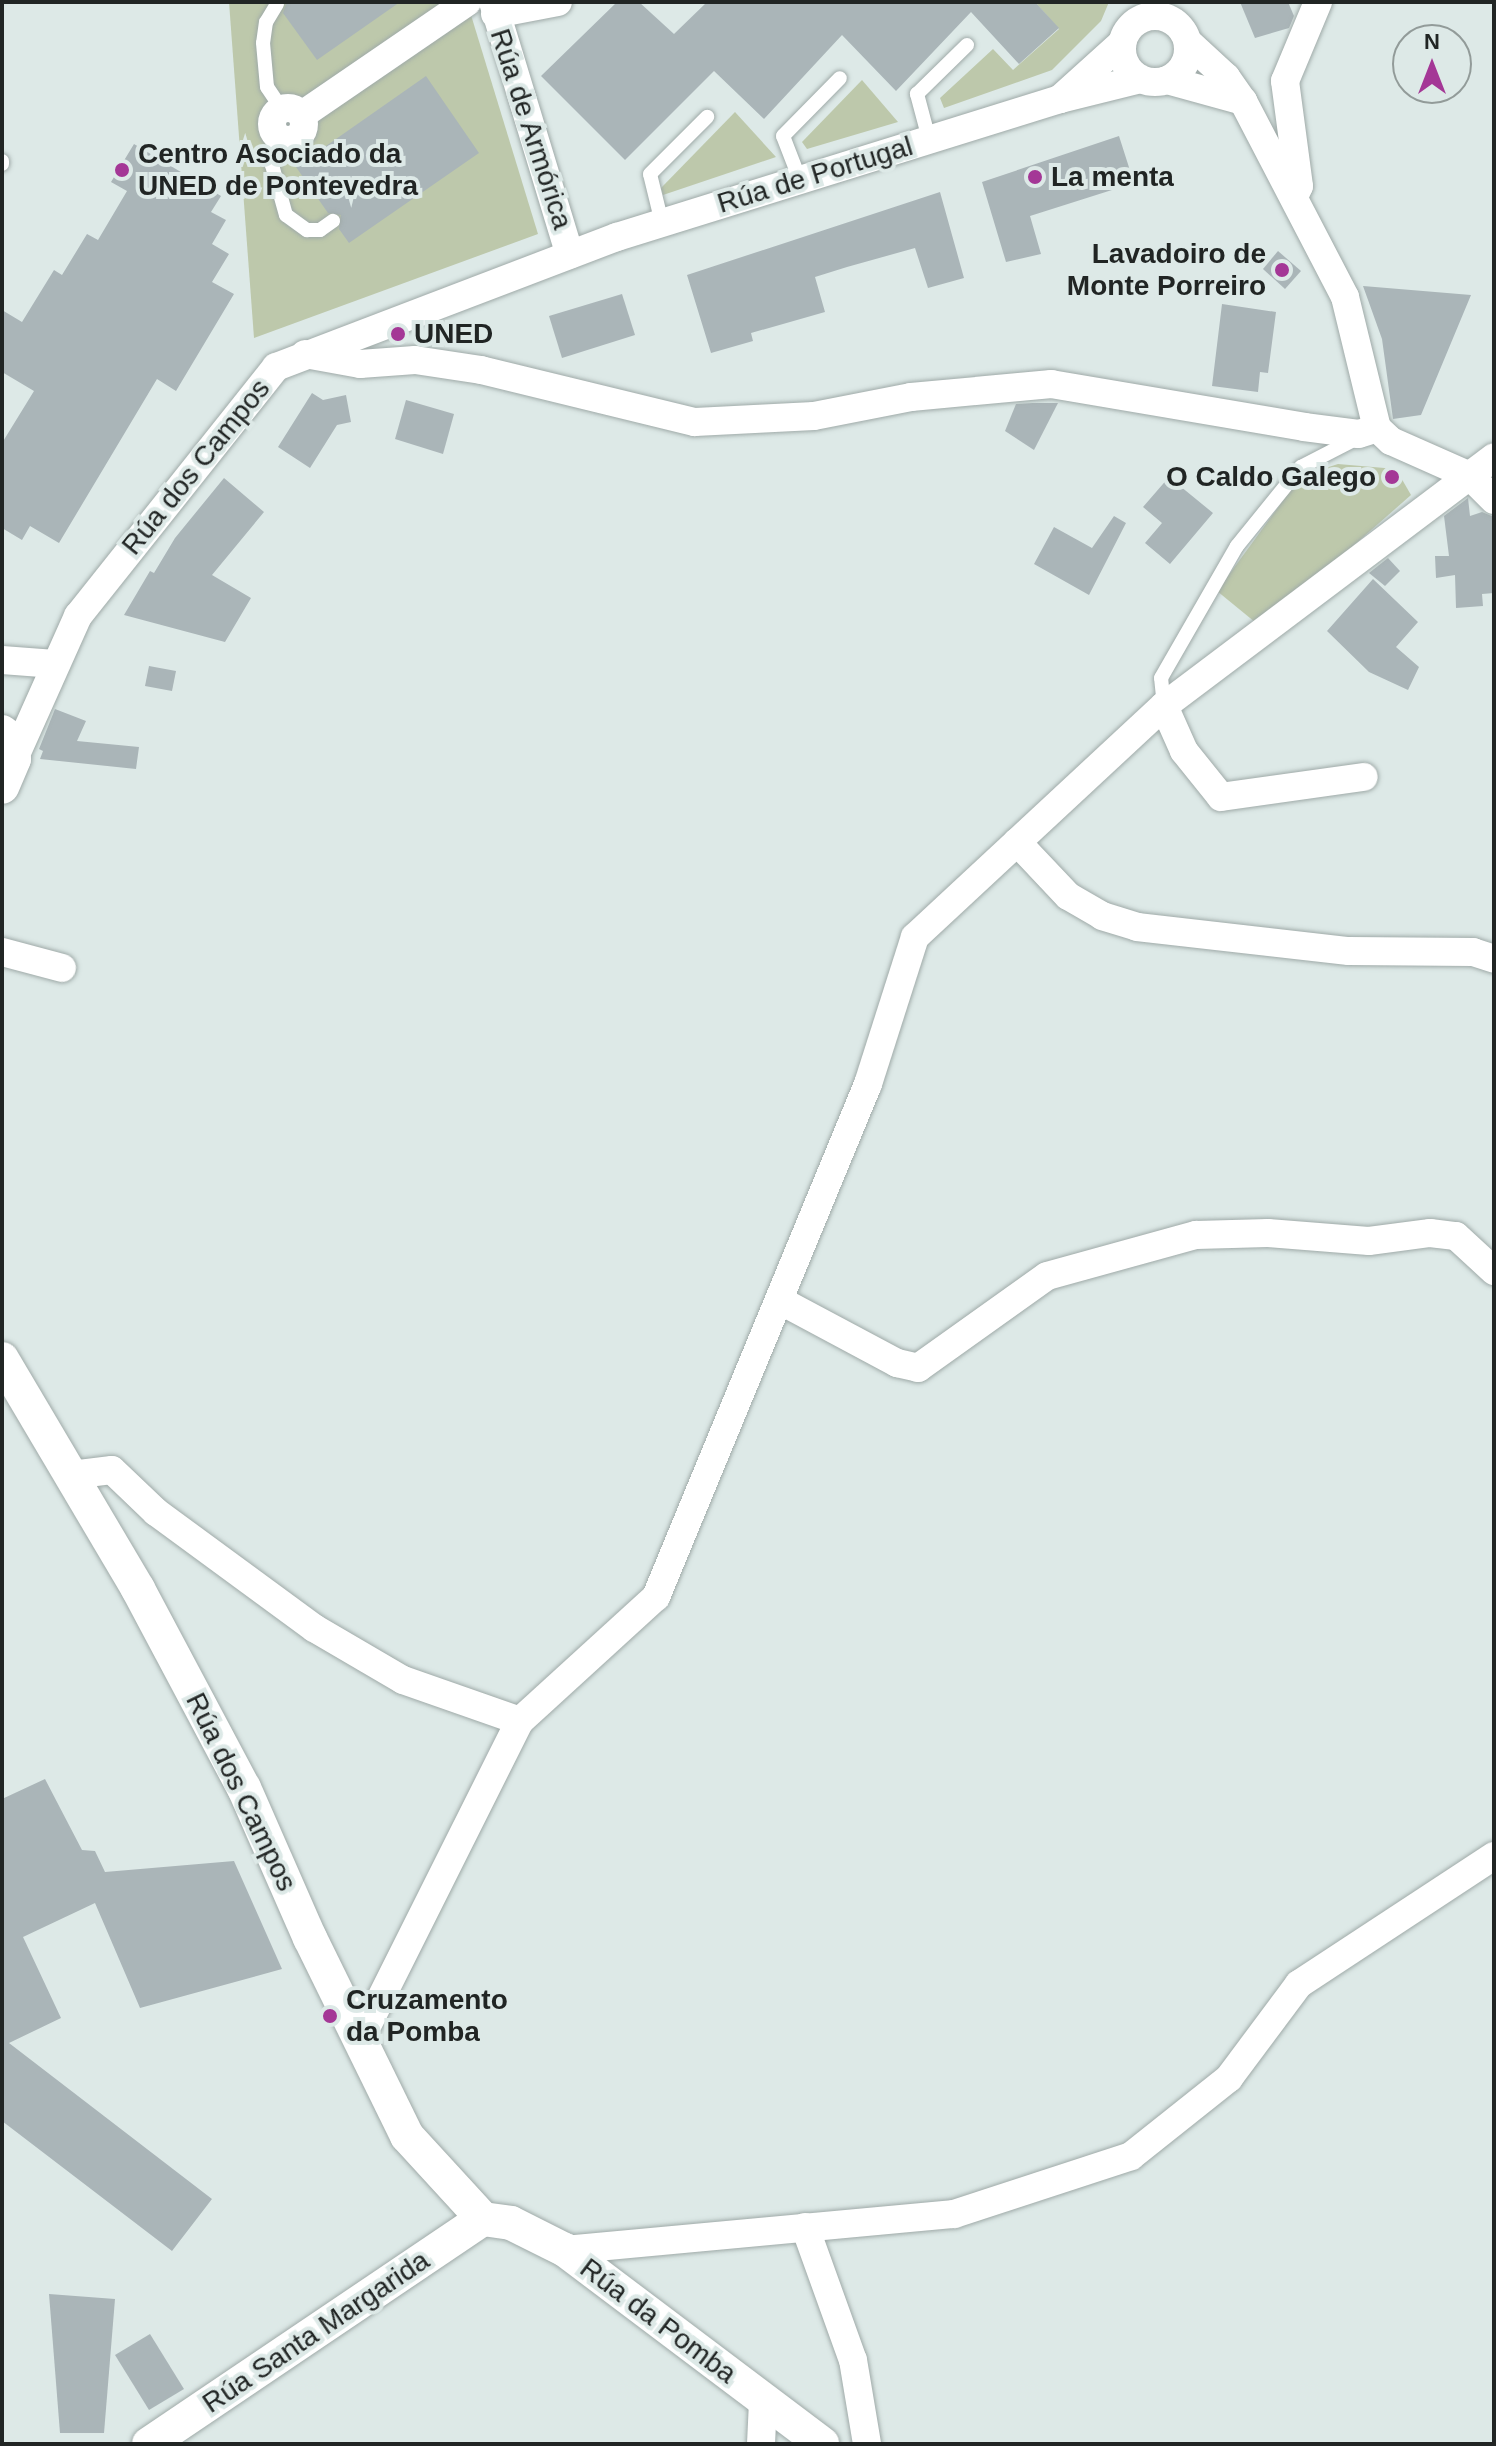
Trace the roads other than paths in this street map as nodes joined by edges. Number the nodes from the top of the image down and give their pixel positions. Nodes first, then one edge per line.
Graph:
1 (467, 2) edge
2 (558, 2) edge
3 (1318, 2) edge
4 (277, 4) dead end
5 (494, 8) edge
6 (1180, 23) edge
7 (1129, 24) edge
8 (967, 45) dead end
9 (840, 78) dead end
10 (1154, 80) junction
11 (1060, 99) junction
12 (1243, 101) junction
13 (292, 112) junction
14 (707, 117) dead end
15 (282, 139) joint
16 (929, 139) junction
17 (800, 180) junction
18 (1293, 201) junction
19 (333, 221) dead end
20 (662, 223) junction
21 (570, 255) junction
22 (304, 354) junction
23 (1377, 428) junction
24 (1494, 457) edge
25 (1470, 476) junction
26 (1494, 500) edge
27 (2, 660) edge
28 (55, 664) junction
29 (1164, 706) junction
30 (6, 759) edge
31 (1364, 777) dead end
32 (1017, 842) junction
33 (2, 952) edge
34 (1494, 959) edge
35 (62, 968) dead end
36 (1494, 1271) edge
37 (779, 1300) junction
38 (2, 1359) edge
39 (71, 1475) junction
40 (520, 1721) junction
41 (1494, 1856) edge
42 (360, 2040) junction
43 (483, 2219) junction
44 (805, 2227) junction
45 (565, 2250) junction
46 (763, 2401) junction
47 (149, 2444) edge
48 (761, 2444) edge
49 (822, 2444) edge
50 (867, 2444) edge

1 - 13 street
2 - 5 street
3 - 18 street
4 - 13 lane
5 - 21 street, Rúa de Armórica
6 - 7 street
6 - 10 street
6 - 12 street
7 - 10 street
7 - 11 street, Rúa de Portugal
8 - 16 lane
9 - 17 lane
10 - 11 street, Rúa de Portugal
10 - 12 street
11 - 16 street, Rúa de Portugal
12 - 18 street
13 - 15 street
14 - 20 lane
15 - 19 lane
16 - 17 street, Rúa de Portugal
17 - 20 street, Rúa de Portugal
18 - 23 street
20 - 21 street, Rúa de Portugal
21 - 22 street, Rúa dos Campos
22 - 23 street
22 - 28 street, Rúa dos Campos
23 - 25 street
23 - 29 lane
24 - 25 street
25 - 26 street
25 - 29 street
27 - 28 street
28 - 30 street, Rúa dos Campos
29 - 31 street
29 - 32 street
32 - 34 street
32 - 37 street
33 - 35 street
36 - 37 street
37 - 40 street
38 - 39 street, Rúa dos Campos
39 - 40 street
39 - 42 street, Rúa dos Campos
40 - 42 street
41 - 44 street
42 - 43 street, Rúa dos Campos
43 - 45 street, Rúa da Pomba
43 - 47 street, Rúa Santa Margarida
44 - 45 street
44 - 50 street
45 - 46 street, Rúa da Pomba
46 - 48 street
46 - 49 street, Rúa da Pomba

